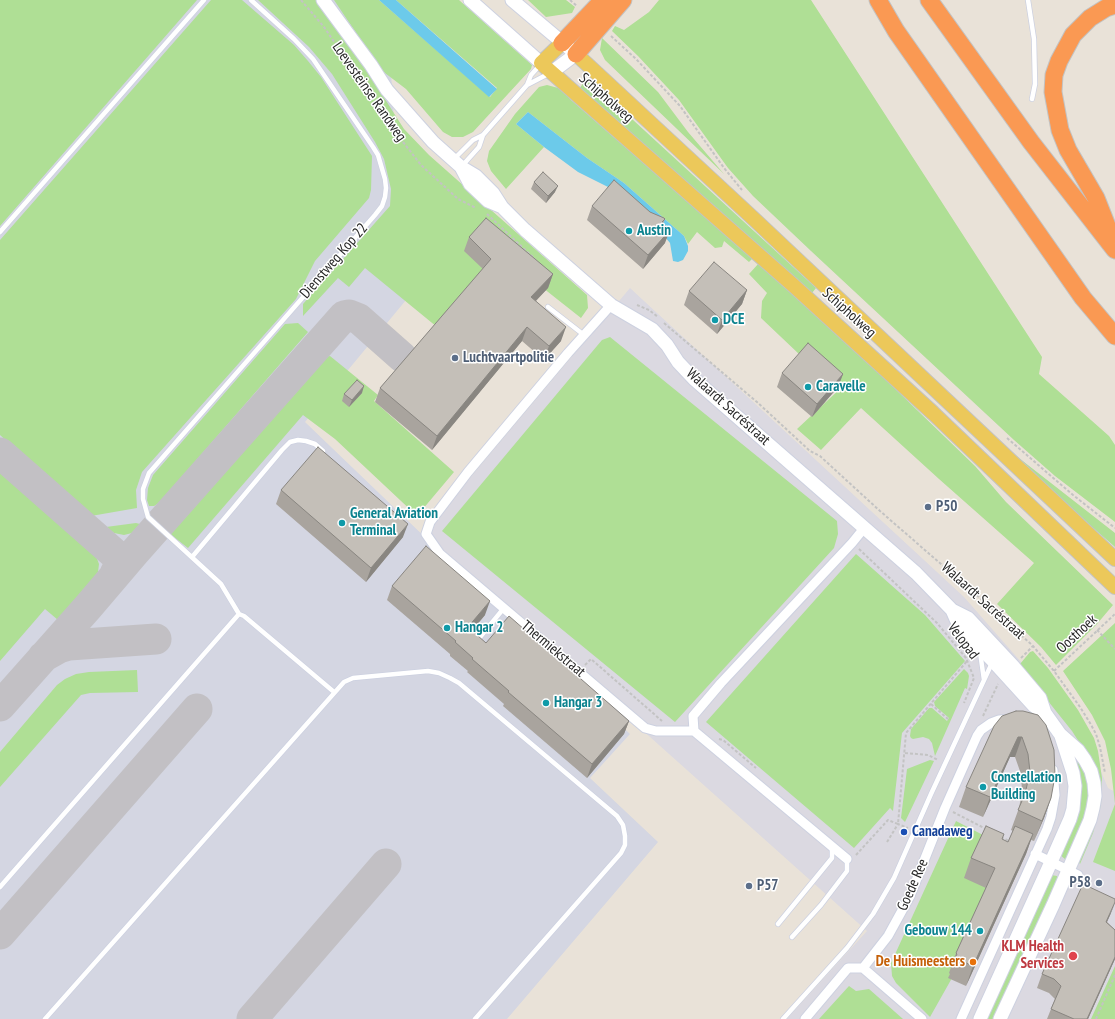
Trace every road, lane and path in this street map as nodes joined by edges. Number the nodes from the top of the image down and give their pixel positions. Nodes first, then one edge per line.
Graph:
1 (204, 0) edge
2 (251, 0) edge
3 (301, 0) edge
4 (323, 0) edge
5 (470, 0) edge
6 (512, 0) edge
7 (570, 0) edge
8 (603, 0) edge
9 (624, 0) edge
10 (869, 0) edge
11 (878, 0) edge
12 (929, 0) edge
13 (1028, 0) edge
14 (1115, 5) edge
15 (577, 6) dead end
16 (896, 31) junction
17 (609, 34) dead end
18 (562, 42) junction
19 (576, 54) junction
20 (546, 67) junction
21 (527, 85) junction
22 (1032, 99) dead end
23 (483, 135) junction
24 (457, 163) junction
25 (439, 182) dead end
26 (746, 194) dead end
27 (0, 232) edge
28 (1115, 250) edge
29 (611, 305) junction
30 (636, 305) dead end
31 (548, 307) dead end
32 (584, 335) junction
33 (1115, 336) edge
34 (1004, 436) dead end
35 (324, 452) edge
36 (864, 527) junction
37 (1115, 528) edge
38 (852, 542) junction
39 (192, 557) junction
40 (1115, 559) edge
41 (1115, 587) edge
42 (504, 608) junction
43 (952, 610) junction
44 (239, 614) junction
45 (1115, 614) edge
46 (1097, 630) junction
47 (472, 647) edge
48 (979, 647) junction
49 (1115, 649) edge
50 (995, 654) junction
51 (967, 661) junction
52 (578, 671) junction
53 (1054, 671) joint
54 (984, 680) junction
55 (334, 692) junction
56 (931, 704) junction
57 (963, 705) dead end
58 (948, 719) dead end
59 (1020, 720) edge
60 (662, 721) dead end
61 (694, 731) junction
62 (1060, 734) junction
63 (717, 738) dead end
64 (905, 753) junction
65 (1051, 761) edge
66 (945, 763) junction
67 (759, 771) dead end
68 (945, 808) junction
69 (987, 829) edge
70 (1000, 836) edge
71 (1014, 844) edge
72 (832, 846) junction
73 (1035, 854) junction
74 (852, 857) junction
75 (1051, 862) junction
76 (1073, 873) junction
77 (0, 886) edge
78 (778, 924) dead end
79 (792, 937) dead end
80 (862, 968) junction
81 (1115, 976) edge
82 (1002, 1018) edge
83 (45, 1019) edge
84 (475, 1019) edge
85 (783, 1019) edge
86 (805, 1019) edge
87 (922, 1019) edge
88 (961, 1019) edge
89 (980, 1019) edge
90 (1096, 1019) edge

1 - 27 lane
2 - 39 lane, Dienstweg Kop 22
3 - 25 path, Loevesteinse Randweg
4 - 24 street, Loevesteinse Randweg
5 - 20 street, Schipholweg
6 - 18 street, Schipholweg
7 - 15 path
8 - 18 highway
9 - 19 highway
10 - 16 highway
11 - 16 highway
12 - 28 highway
13 - 22 lane
14 - 28 highway
16 - 33 highway
17 - 26 path
18 - 19 street, Schipholweg
18 - 20 main road
19 - 20 street, Schipholweg
19 - 40 main road, Schipholweg
20 - 21 lane
20 - 21 lane
20 - 41 main road, Schipholweg
21 - 23 lane
23 - 24 lane
23 - 24 lane
24 - 29 street, Walaardt Sacréstraat
29 - 32 street, Thermiekstraat
29 - 36 street, Walaardt Sacréstraat
30 - 53 path, Walaardt Sacréstraat
31 - 32 lane
32 - 42 street, Thermiekstraat
34 - 37 path
35 - 39 lane
36 - 38 street
36 - 43 street, Walaardt Sacréstraat
38 - 51 path, Velopad
38 - 61 street
39 - 44 lane
42 - 47 lane
42 - 52 street, Thermiekstraat
43 - 48 street, Walaardt Sacréstraat
43 - 50 street, Walaardt Sacréstraat
44 - 55 lane
44 - 77 lane
45 - 46 path, Oosthoek
46 - 49 path
46 - 53 path, Oosthoek
48 - 50 street, Walaardt Sacréstraat
48 - 54 lane
50 - 54 lane
50 - 62 street
51 - 56 path
51 - 57 path, Velopad
52 - 60 path
52 - 61 street, Thermiekstraat
54 - 66 lane
55 - 83 lane
55 - 84 lane
56 - 58 path
56 - 64 path
59 - 68 street, Goede Ree
61 - 72 street
62 - 75 street
62 - 76 street
63 - 67 path
64 - 66 path
64 - 74 path
65 - 73 street
66 - 85 lane
68 - 69 path
68 - 80 street, Goede Ree
70 - 71 path
72 - 74 street
72 - 78 lane
73 - 75 street
73 - 88 street
74 - 79 lane
75 - 76 street
75 - 89 street
76 - 82 street
80 - 86 street
80 - 87 street
81 - 90 path

